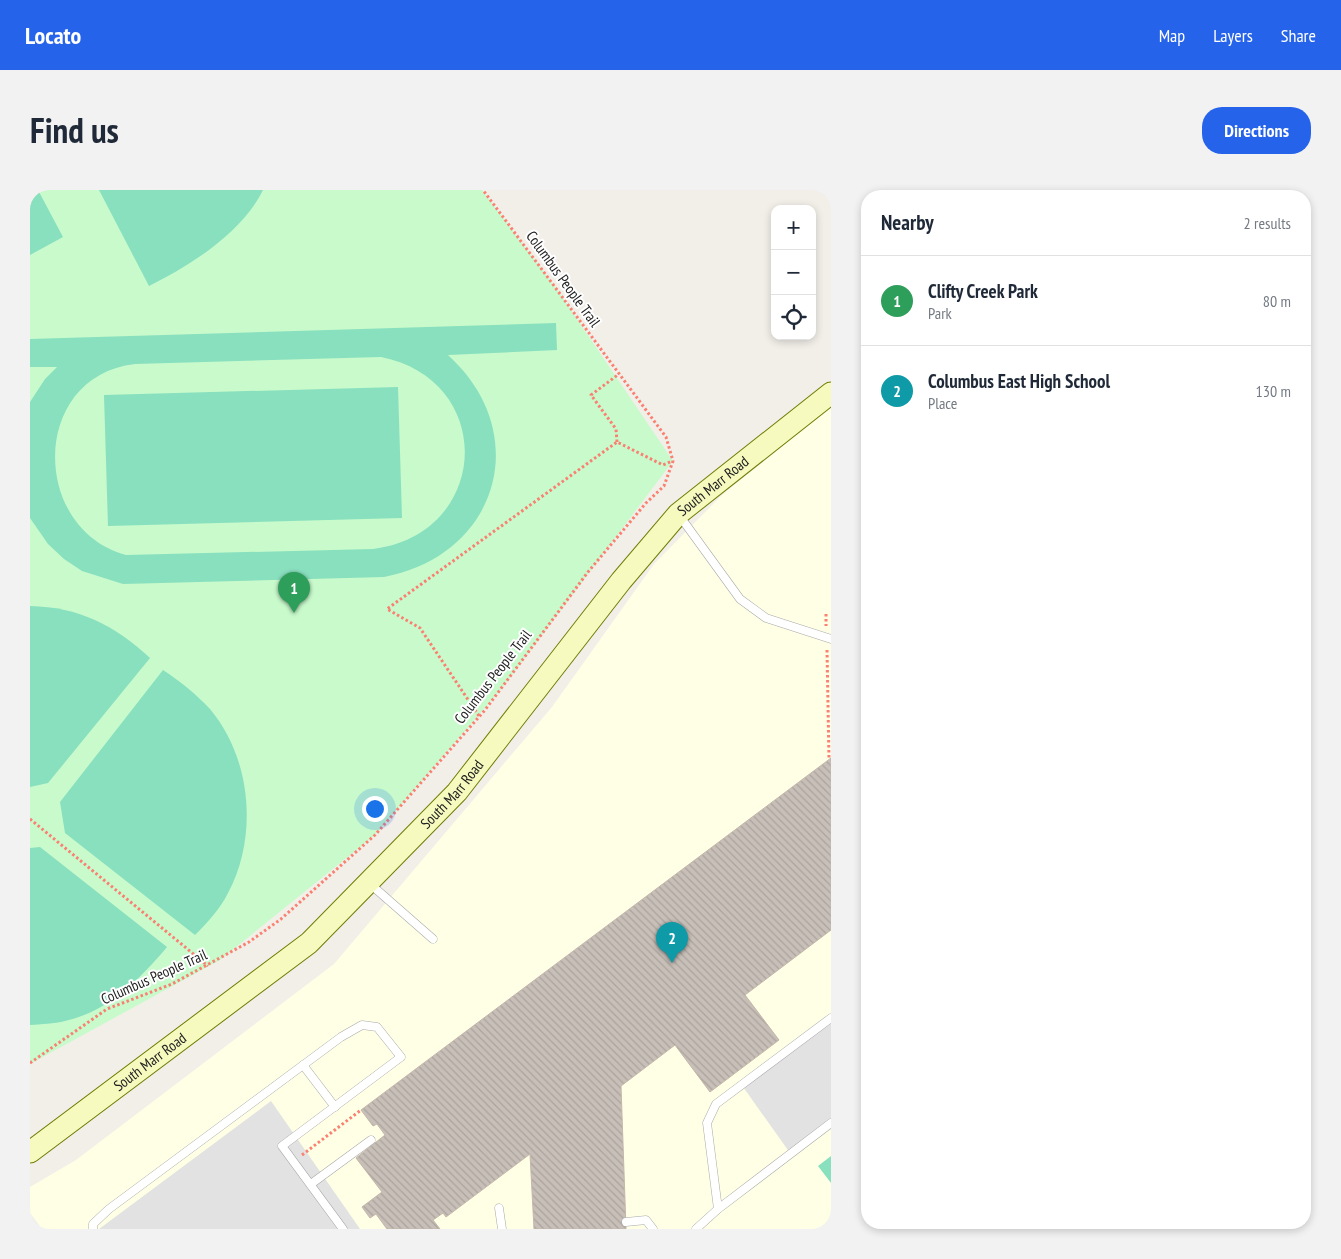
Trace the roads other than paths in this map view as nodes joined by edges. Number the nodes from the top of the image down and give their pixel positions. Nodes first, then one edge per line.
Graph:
1 (831, 393) edge
2 (678, 514) junction
3 (829, 639) edge
4 (369, 883) junction
5 (433, 939) dead end
6 (831, 1018) edge
7 (303, 1065) junction
8 (335, 1107) junction
9 (831, 1123) edge
10 (371, 1140) dead end
11 (30, 1152) edge
12 (310, 1184) junction
13 (499, 1208) dead end
14 (718, 1209) junction
15 (626, 1222) dead end
16 (93, 1229) edge
17 (343, 1229) edge
18 (502, 1229) edge
19 (653, 1229) edge
20 (696, 1229) edge

1 - 2 street, South Marr Road
2 - 3 lane
2 - 4 street, South Marr Road
4 - 5 lane
4 - 11 street, South Marr Road
6 - 14 lane
7 - 8 lane
7 - 8 lane
7 - 16 lane
8 - 12 lane
9 - 14 lane
10 - 12 lane
12 - 17 lane
13 - 18 lane
14 - 20 lane
15 - 19 lane

